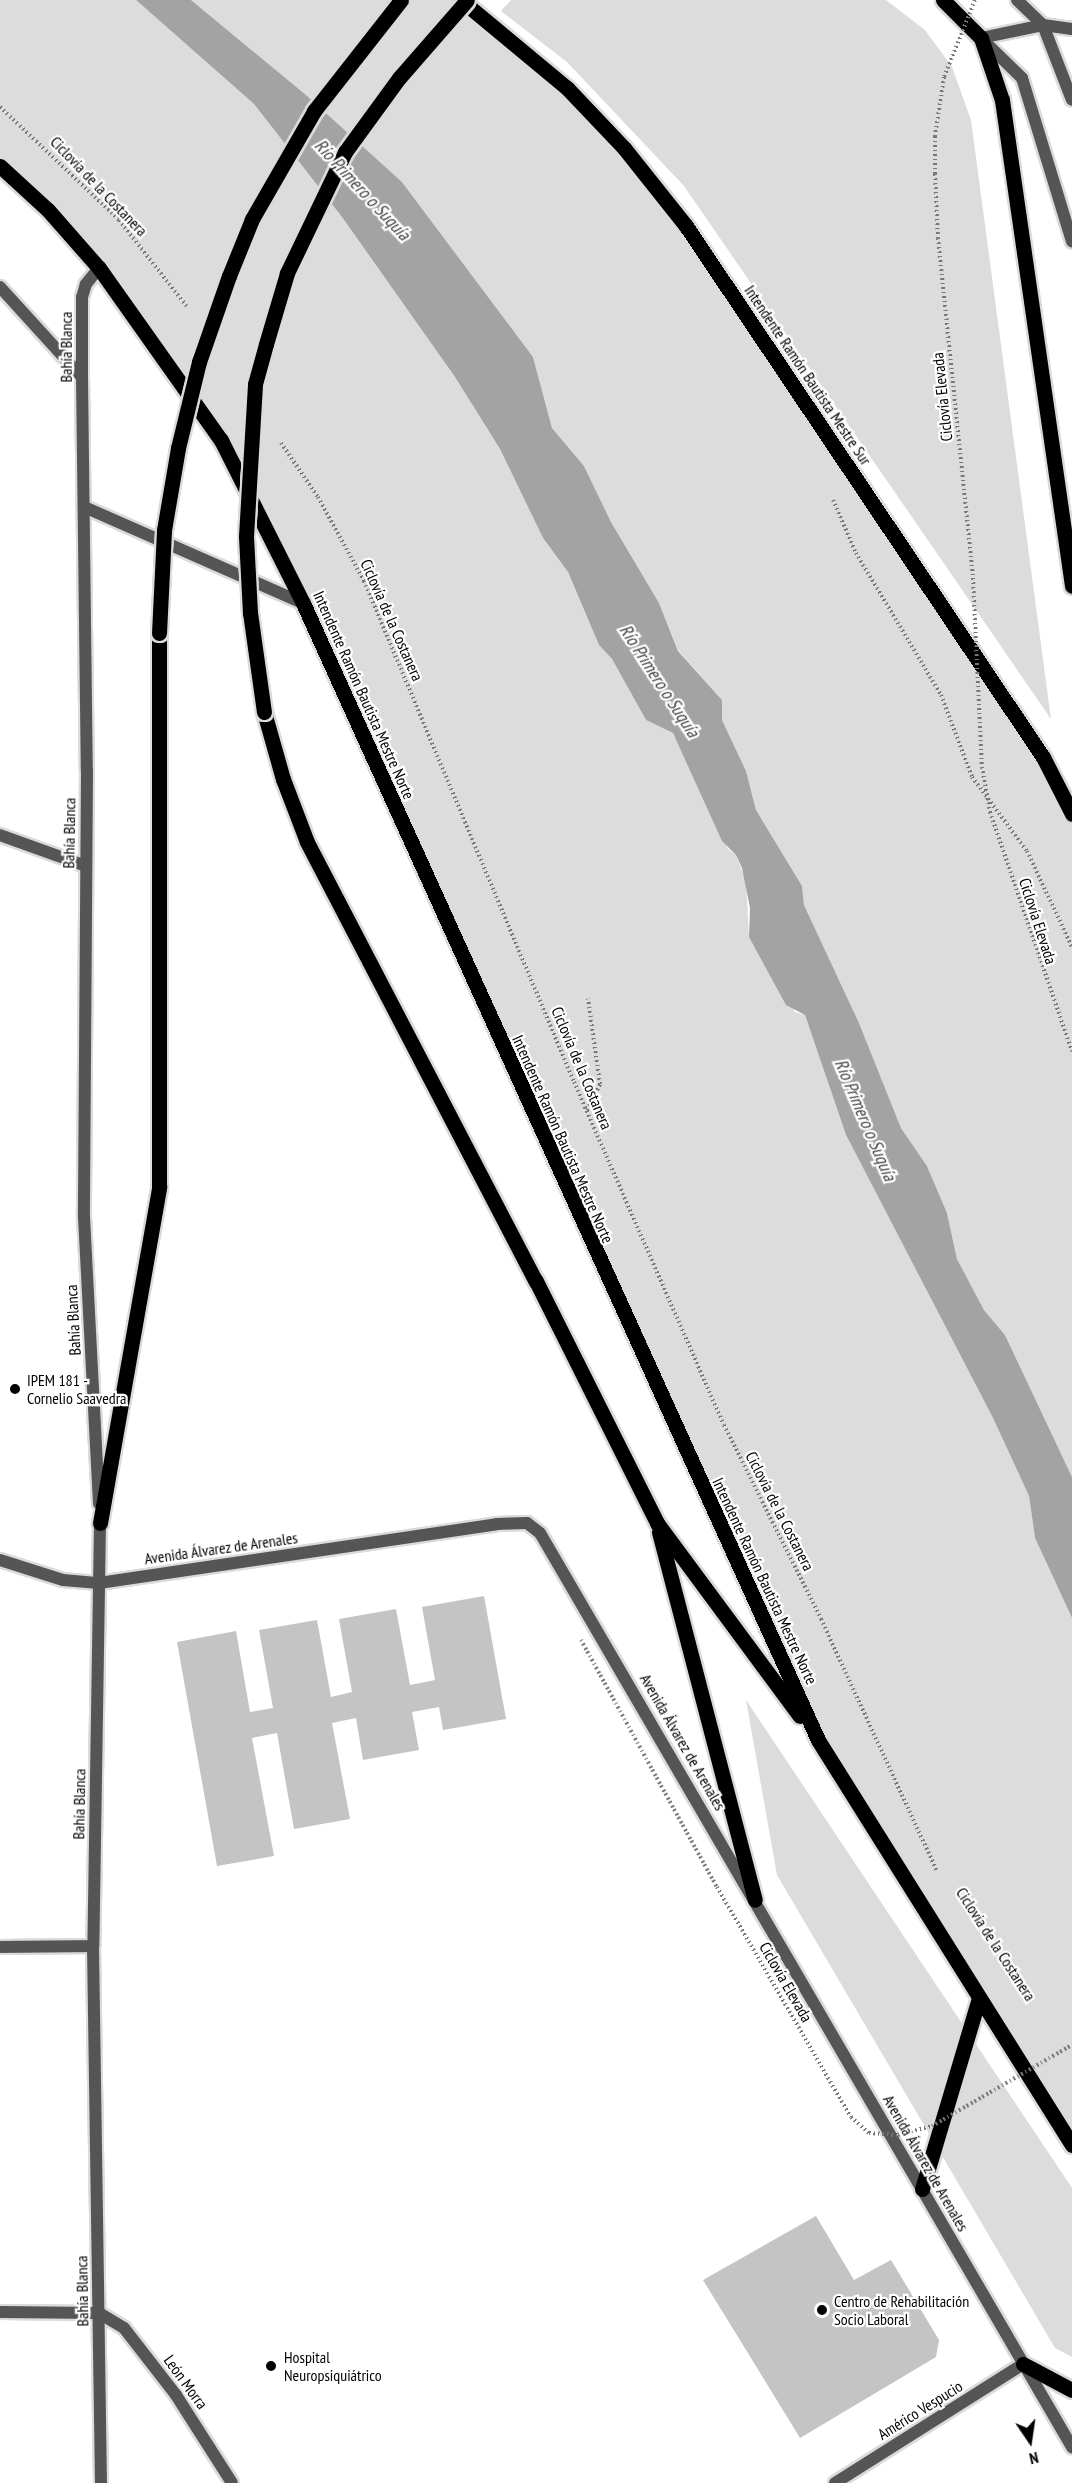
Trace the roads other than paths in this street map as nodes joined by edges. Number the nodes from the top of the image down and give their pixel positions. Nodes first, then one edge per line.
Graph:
1 (401, 0) edge
2 (461, 0) edge
3 (467, 0) edge
4 (943, 0) edge
5 (1017, 0) edge
6 (1043, 25) junction
7 (1072, 29) edge
8 (981, 38) junction
9 (1072, 100) edge
10 (0, 166) edge
11 (1072, 242) edge
12 (99, 268) junction
13 (0, 287) edge
14 (82, 377) junction
15 (84, 507) junction
16 (1072, 586) edge
17 (303, 603) junction
18 (1072, 814) edge
19 (0, 835) edge
20 (86, 866) junction
21 (100, 1523) junction
22 (657, 1523) junction
23 (0, 1560) edge
24 (99, 1582) junction
25 (818, 1740) junction
26 (755, 1900) junction
27 (93, 1946) junction
28 (0, 1947) edge
29 (979, 1998) junction
30 (1072, 2145) edge
31 (922, 2189) junction
32 (0, 2312) edge
33 (99, 2313) junction
34 (1023, 2364) junction
35 (1072, 2391) edge
36 (1072, 2446) edge
37 (101, 2483) edge
38 (232, 2483) edge
39 (835, 2483) edge

1 - 21 main road, bridge
2 - 18 main road, Intendente Ramón Bautista Mestre Sur
3 - 22 main road, bridge
4 - 8 main road
5 - 6 street
6 - 7 street
6 - 8 street
6 - 9 street
8 - 11 street
8 - 16 main road
10 - 12 main road, Intendente Ramón Bautista Mestre Norte
12 - 14 street, Bahía Blanca
12 - 17 main road, Intendente Ramón Bautista Mestre Norte
13 - 14 street
14 - 15 street, Bahía Blanca
15 - 17 street
15 - 20 street, Bahía Blanca
17 - 25 main road, Intendente Ramón Bautista Mestre Norte
19 - 20 street
20 - 21 street, Bahía Blanca
21 - 24 street, Bahía Blanca
22 - 25 main road
22 - 26 main road
23 - 24 street, Avenida Álvarez de Arenales
24 - 26 street, Avenida Álvarez de Arenales
24 - 27 street, Bahía Blanca
25 - 29 main road, Intendente Ramón Bautista Mestre Norte
26 - 31 street, Avenida Álvarez de Arenales
27 - 28 street
27 - 33 street, Bahía Blanca
29 - 30 main road, Intendente Ramón Bautista Mestre Norte
29 - 31 main road
31 - 34 street, Avenida Álvarez de Arenales
32 - 33 street
33 - 37 street, Bahía Blanca
33 - 38 street, León Morra
34 - 35 main road
34 - 36 street, Avenida Álvarez de Arenales
34 - 39 street, Américo Vespucio

